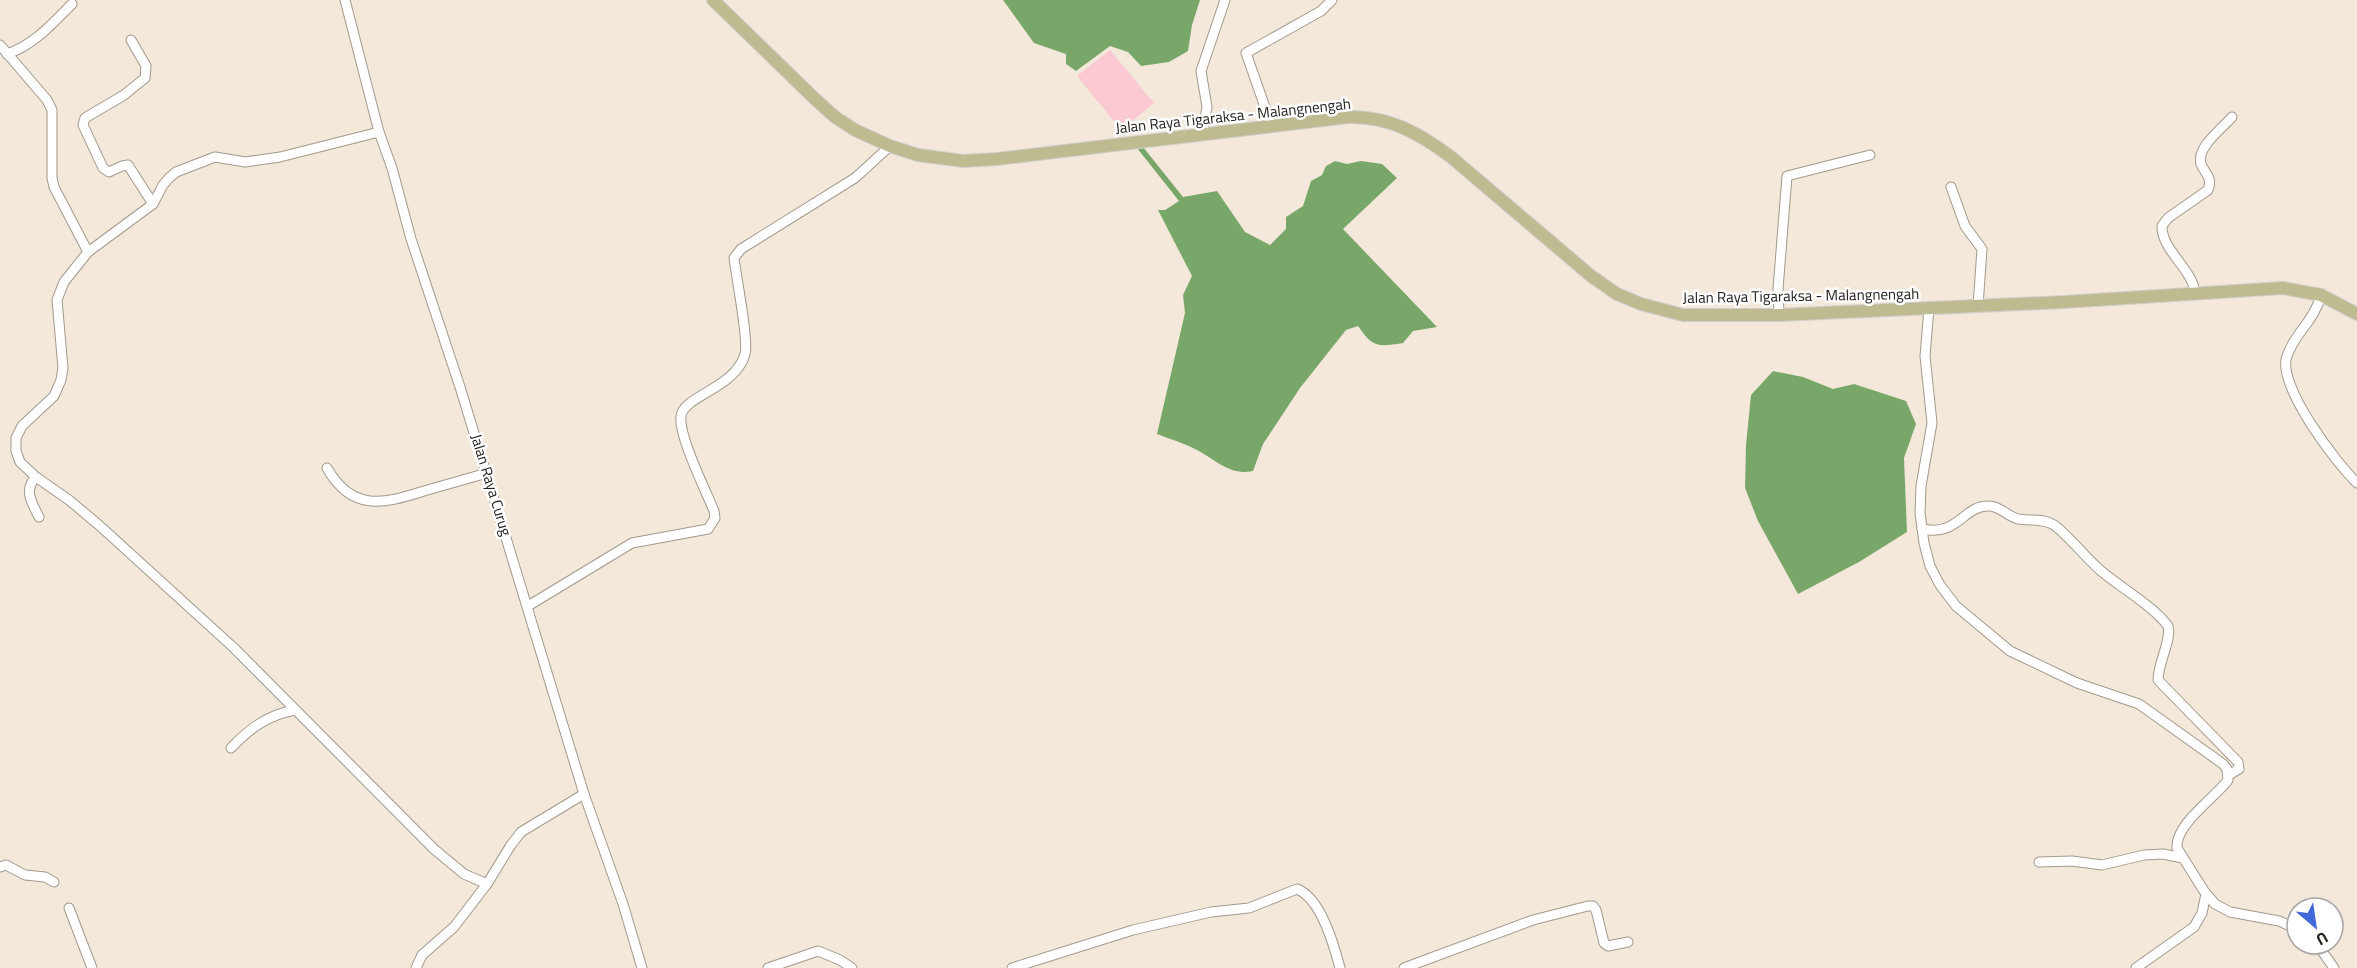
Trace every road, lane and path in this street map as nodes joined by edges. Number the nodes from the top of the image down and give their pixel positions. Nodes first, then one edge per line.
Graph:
1 (345, 0) edge
2 (713, 0) edge
3 (1225, 0) edge
4 (1332, 0) edge
5 (72, 4) dead end
6 (131, 40) dead end
7 (3, 51) edge
8 (2232, 117) dead end
9 (1272, 127) junction
10 (380, 132) junction
11 (1202, 135) junction
12 (890, 146) junction
13 (1870, 155) dead end
14 (1951, 187) dead end
15 (153, 204) junction
16 (88, 252) junction
17 (2195, 292) junction
18 (2321, 295) junction
19 (1978, 306) junction
20 (1929, 308) junction
21 (2357, 314) edge
22 (1779, 315) junction
23 (327, 468) dead end
24 (487, 473) junction
25 (36, 477) junction
26 (2357, 483) edge
27 (39, 517) dead end
28 (1922, 529) junction
29 (528, 606) junction
30 (296, 711) junction
31 (231, 748) dead end
32 (2229, 775) junction
33 (584, 794) junction
34 (2183, 858) junction
35 (2039, 862) dead end
36 (0, 867) edge
37 (54, 882) dead end
38 (487, 884) junction
39 (2206, 894) junction
40 (69, 908) dead end
41 (2285, 924) edge
42 (1628, 942) dead end
43 (1045, 963) edge
44 (92, 968) edge
45 (416, 968) edge
46 (642, 968) edge
47 (768, 968) edge
48 (852, 968) edge
49 (1012, 968) edge
50 (1340, 968) edge
51 (1404, 968) edge
52 (2136, 968) edge

1 - 10 street, Jalan Raya Curug
2 - 12 main road, Jalan Raya Tigaraksa - Malangnengah
3 - 11 street
4 - 9 street
5 - 7 street
6 - 15 street
7 - 16 street
8 - 17 street
9 - 11 main road, Jalan Raya Tigaraksa - Malangnengah
9 - 22 main road, Jalan Raya Tigaraksa - Malangnengah
10 - 15 street
10 - 24 street, Jalan Raya Curug
11 - 12 main road, Jalan Raya Tigaraksa - Malangnengah
12 - 29 street
13 - 22 street
14 - 19 street
15 - 16 street
16 - 25 street
17 - 18 main road, Jalan Raya Tigaraksa - Malangnengah
17 - 19 main road, Jalan Raya Tigaraksa - Malangnengah
18 - 21 main road, Jalan Raya Tigaraksa - Malangnengah
18 - 26 street
19 - 20 main road, Jalan Raya Tigaraksa - Malangnengah
20 - 22 main road, Jalan Raya Tigaraksa - Malangnengah
20 - 28 street
23 - 24 street
24 - 29 street, Jalan Raya Curug
25 - 27 street
25 - 30 street
28 - 32 street
28 - 32 street
29 - 33 street, Jalan Raya Curug
30 - 31 street
30 - 38 street
32 - 34 street
33 - 38 street
33 - 46 street, Jalan Raya Curug
34 - 35 street
34 - 39 street
36 - 37 street
38 - 45 street
39 - 41 street
39 - 52 street
40 - 44 street
42 - 51 street
43 - 49 street
43 - 50 street
47 - 48 street

